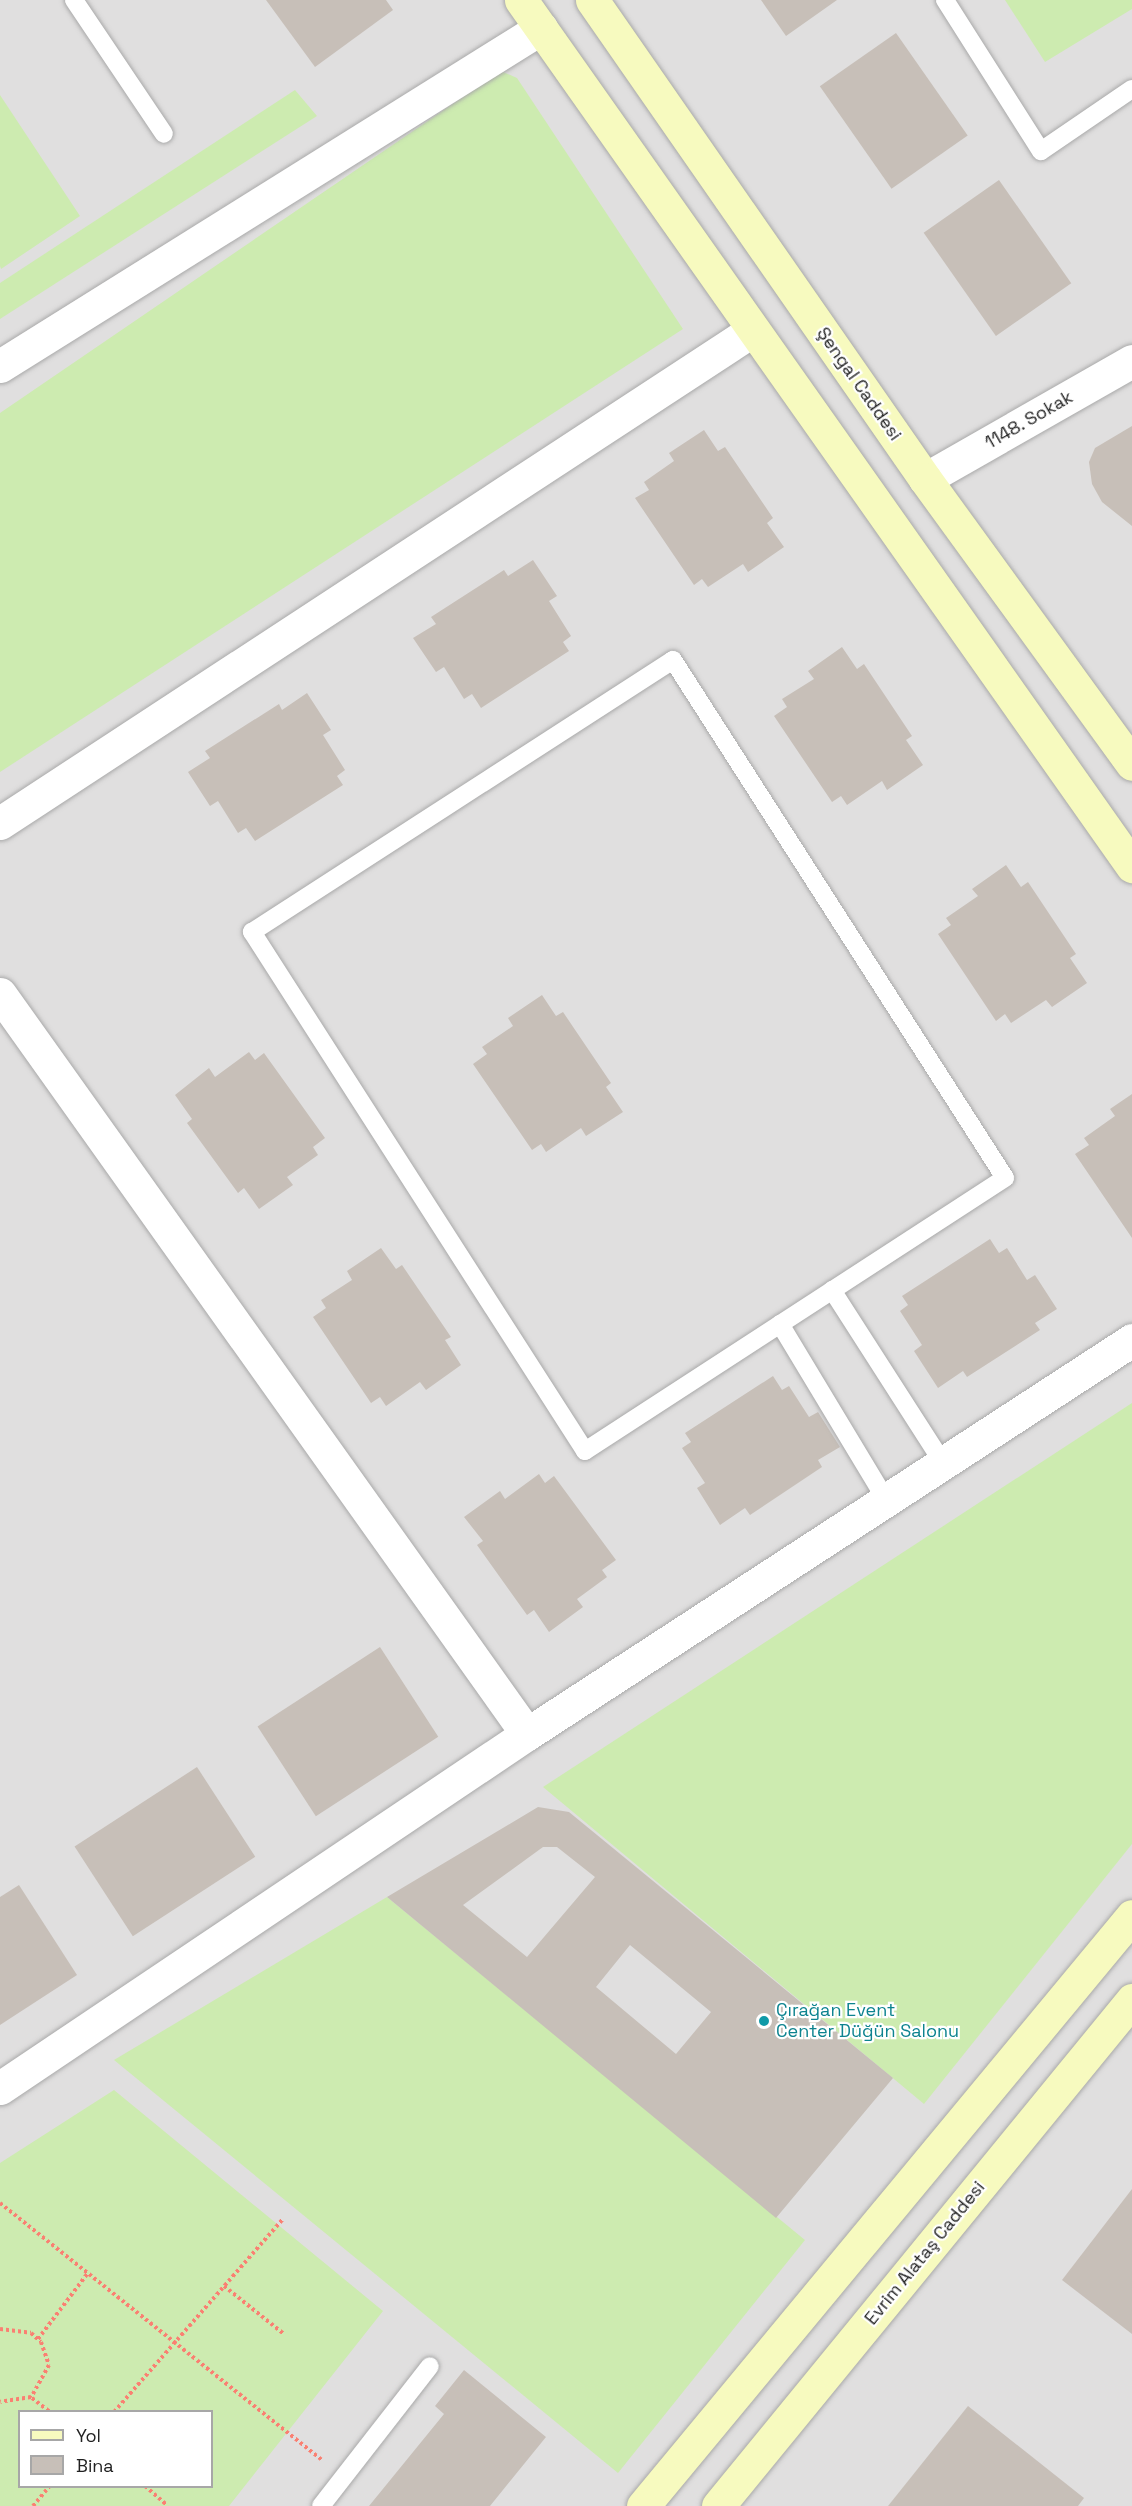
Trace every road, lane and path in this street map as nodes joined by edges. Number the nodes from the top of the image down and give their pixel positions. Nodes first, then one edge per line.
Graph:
1 (74, 0) edge
2 (521, 0) edge
3 (592, 0) edge
4 (945, 0) edge
5 (541, 28) junction
6 (1132, 89) edge
7 (164, 134) dead end
8 (753, 330) junction
9 (1132, 361) edge
10 (0, 366) edge
11 (925, 479) junction
12 (1132, 764) edge
13 (0, 823) edge
14 (1132, 866) edge
15 (0, 994) edge
16 (832, 1290) junction
17 (780, 1324) junction
18 (1132, 1340) edge
19 (943, 1463) junction
20 (886, 1500) junction
21 (527, 1734) junction
22 (1132, 1916) edge
23 (1132, 2000) edge
24 (0, 2088) edge
25 (0, 2203) edge
26 (283, 2219) dead end
27 (88, 2273) junction
28 (224, 2286) junction
29 (0, 2329) edge
30 (284, 2334) dead end
31 (38, 2339) junction
32 (174, 2343) junction
33 (430, 2366) dead end
34 (31, 2397) junction
35 (0, 2402) edge
36 (47, 2410) edge
37 (116, 2410) edge
38 (344, 2477) junction
39 (49, 2488) edge
40 (146, 2488) edge
41 (33, 2506) edge
42 (168, 2506) edge
43 (321, 2506) edge
44 (644, 2506) edge
45 (718, 2506) edge

1 - 7 lane
2 - 5 main road
3 - 11 main road, Şengal Caddesi
4 - 6 lane
5 - 8 main road
5 - 10 street
8 - 13 street
8 - 14 main road
9 - 11 street, 1148. Sokak
11 - 12 main road, Şengal Caddesi
15 - 21 street
16 - 17 lane
16 - 17 lane
16 - 19 lane
17 - 20 lane
18 - 19 street
19 - 20 street
20 - 21 street
21 - 24 street
22 - 44 main road
23 - 45 main road, Evrim Alataş Caddesi
25 - 27 path
26 - 28 path
27 - 31 path
27 - 32 path
28 - 30 path
28 - 32 path
29 - 31 path
31 - 34 path
32 - 37 path
32 - 38 path
33 - 38 lane
34 - 35 path
34 - 36 path
38 - 43 lane
39 - 41 path
40 - 42 path

